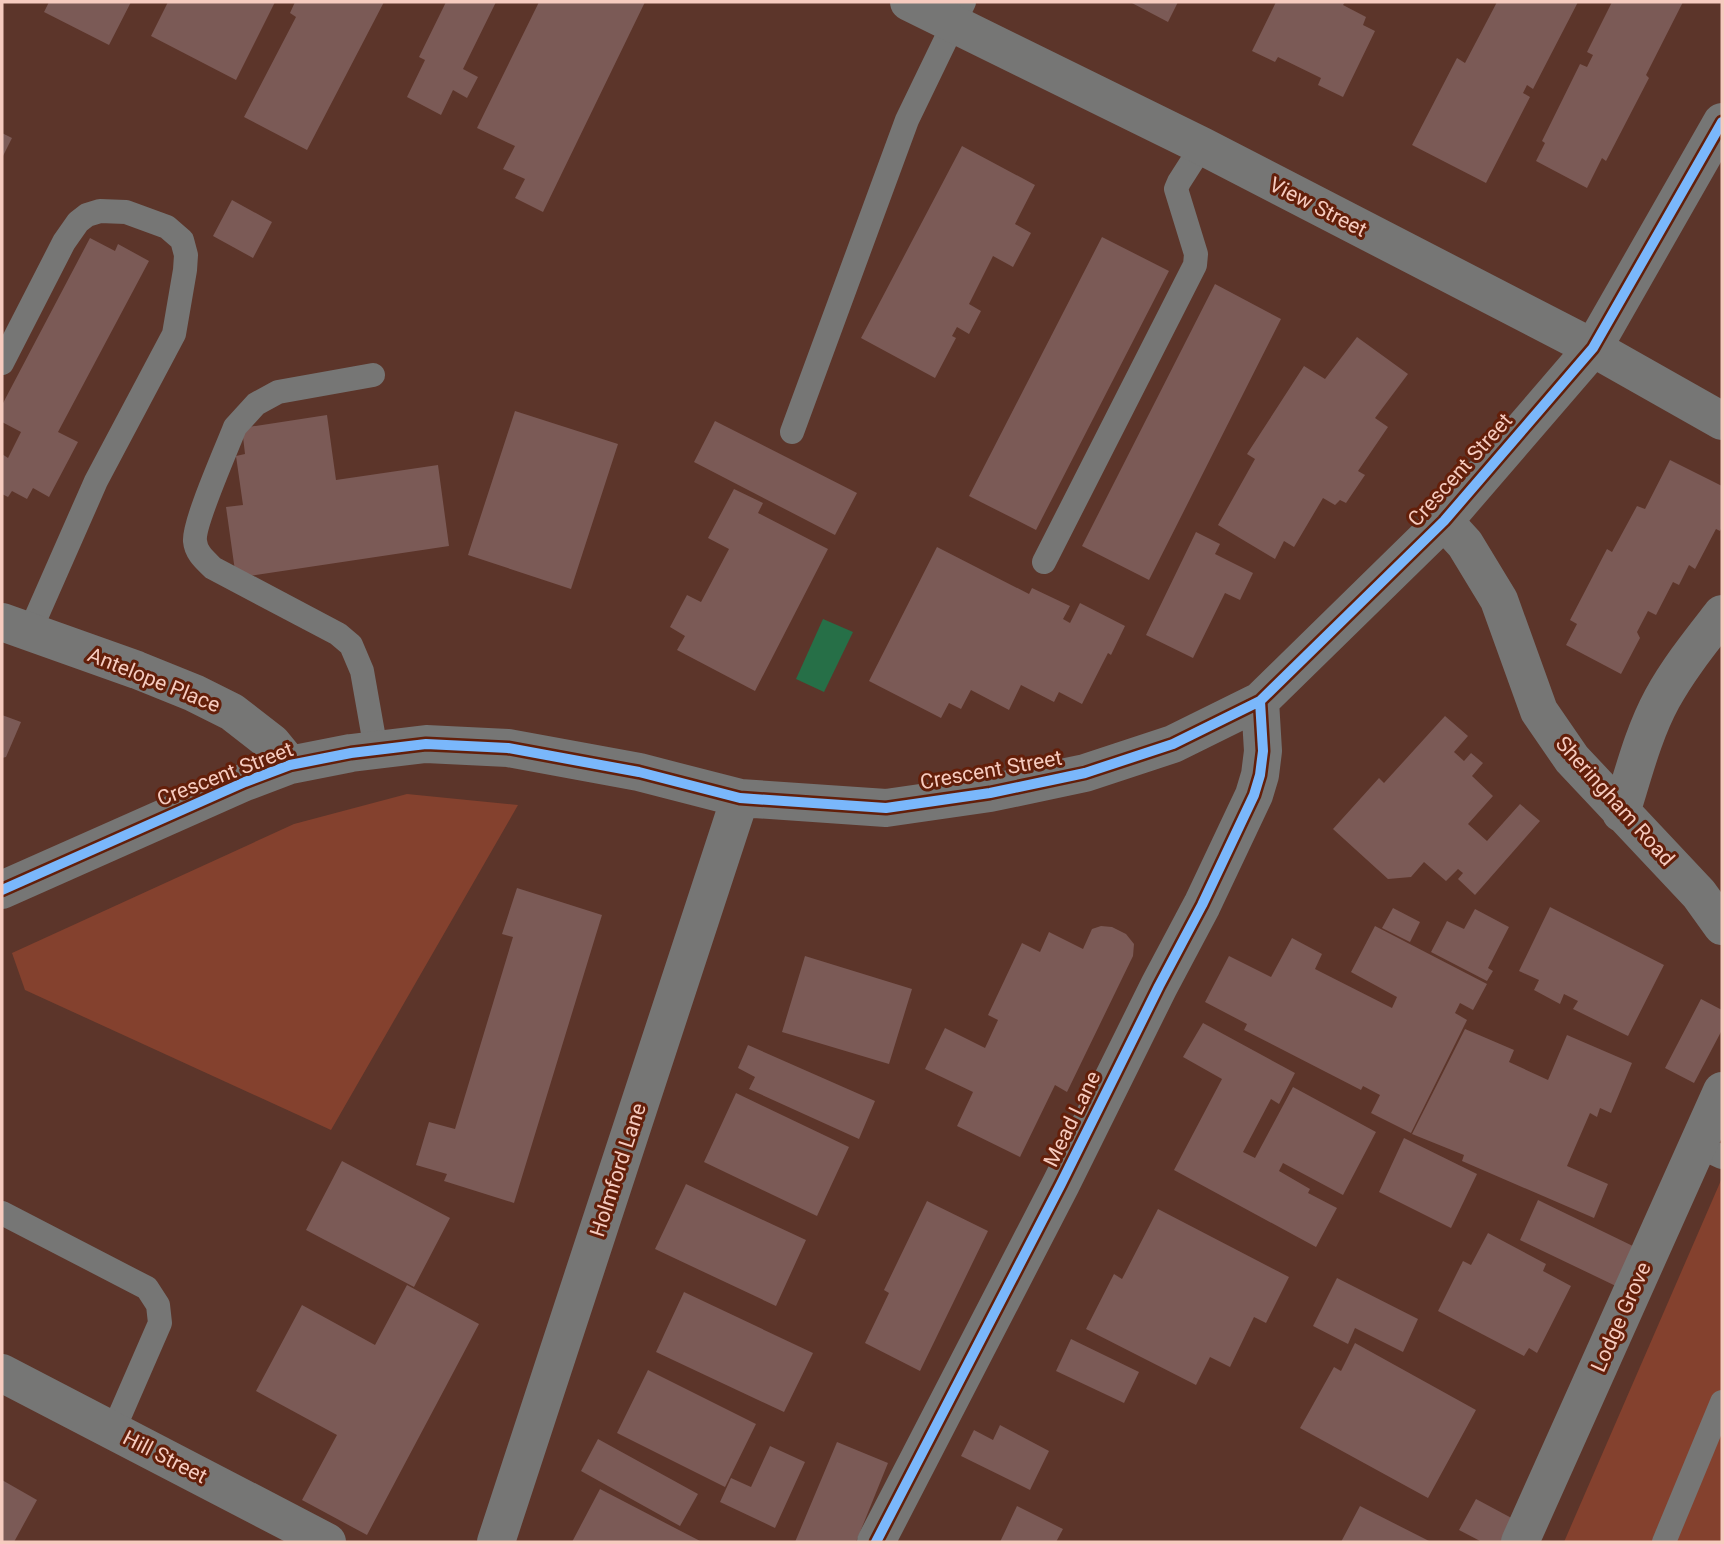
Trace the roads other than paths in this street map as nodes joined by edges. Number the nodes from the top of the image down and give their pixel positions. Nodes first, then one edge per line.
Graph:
1 (909, 2) edge
2 (959, 13) edge
3 (1722, 122) edge
4 (1202, 146) junction
5 (1593, 348) junction
6 (2, 363) edge
7 (373, 375) dead end
8 (1722, 421) edge
9 (792, 432) dead end
10 (1444, 521) junction
11 (1044, 562) dead end
12 (1722, 614) edge
13 (16, 626) edge
14 (1260, 701) junction
15 (376, 750) junction
16 (289, 765) junction
17 (740, 799) junction
18 (1621, 813) junction
19 (2, 890) edge
20 (1722, 926) edge
21 (1722, 1091) edge
22 (1710, 1151) edge
23 (2, 1213) edge
24 (2, 1373) edge
25 (1722, 1402) edge
26 (113, 1431) junction
27 (327, 1542) edge
28 (496, 1542) edge
29 (876, 1542) edge
30 (1520, 1542) edge
31 (1664, 1542) edge

1 - 2 street, View Street
2 - 4 street, View Street
2 - 9 lane
3 - 5 street, Crescent Street
4 - 5 street, View Street
4 - 11 lane
5 - 8 street, View Street
5 - 10 street, Crescent Street
6 - 13 lane
7 - 15 lane
10 - 14 street, Crescent Street
10 - 18 street, Sheringham Road
12 - 18 street
13 - 16 street, Antelope Place
14 - 17 street, Crescent Street
14 - 29 street, Mead Lane
15 - 16 street, Crescent Street
15 - 17 street, Crescent Street
16 - 19 street, Crescent Street
17 - 28 street, Holmford Lane
18 - 20 street, Sheringham Road
21 - 22 street, Lodge Grove
22 - 30 street, Lodge Grove
23 - 26 lane
24 - 26 street, Hill Street
25 - 31 lane
26 - 27 street, Hill Street

